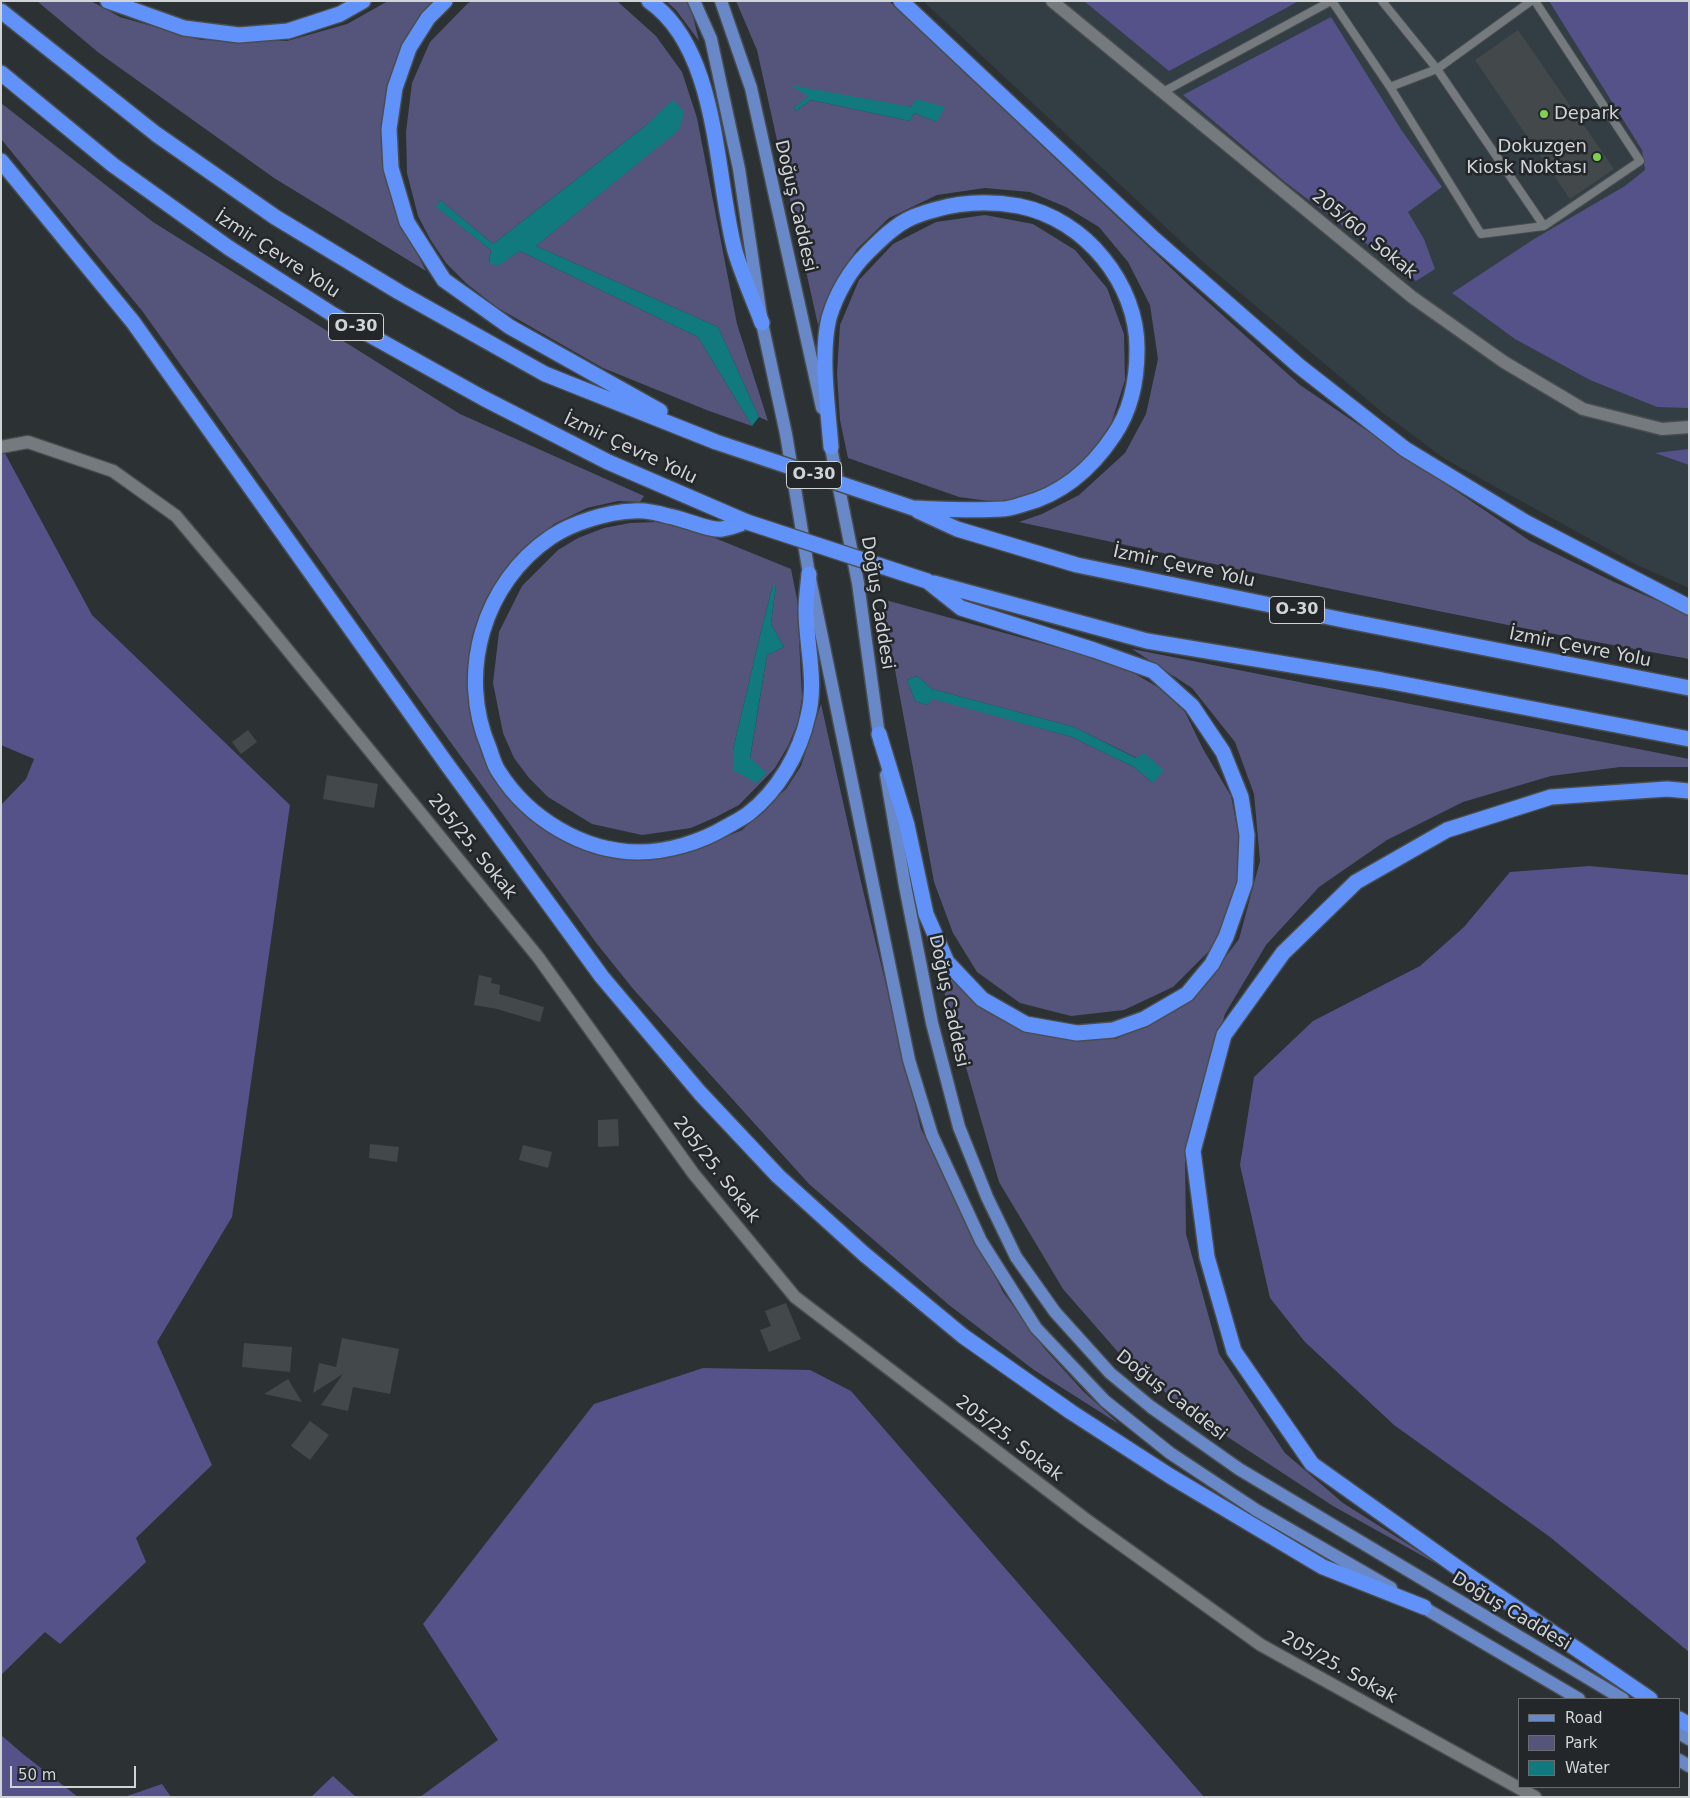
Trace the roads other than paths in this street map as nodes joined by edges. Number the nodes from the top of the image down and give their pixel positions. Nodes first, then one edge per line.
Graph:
1 (108, 1) edge
2 (363, 1) edge
3 (445, 1) edge
4 (649, 1) edge
5 (694, 1) edge
6 (721, 1) edge
7 (901, 1) edge
8 (1052, 1) edge
9 (1332, 1) edge
10 (1382, 1) edge
11 (1533, 1) edge
12 (1, 11) edge
13 (1437, 68) junction
14 (1, 73) edge
15 (1390, 86) junction
16 (1163, 92) junction
17 (1, 161) edge
18 (1544, 226) junction
19 (762, 323) junction
20 (1689, 427) edge
21 (716, 442) junction
22 (1, 447) edge
23 (831, 447) junction
24 (913, 508) junction
25 (747, 522) junction
26 (809, 574) junction
27 (928, 581) junction
28 (1689, 607) edge
29 (1689, 688) edge
30 (879, 734) junction
31 (1689, 739) edge
32 (1689, 791) edge
33 (1424, 1607) junction
34 (1577, 1698) edge
35 (1621, 1698) edge
36 (1649, 1698) edge
37 (1518, 1788) edge
38 (1519, 1788) edge
39 (1535, 1797) edge

1 - 2 highway
3 - 21 highway
4 - 19 highway
5 - 19 main road
6 - 23 main road, Doğuş Caddesi
7 - 28 highway
8 - 16 street, 205/60. Sokak
9 - 15 lane
9 - 16 lane
10 - 13 lane
11 - 13 lane
11 - 18 lane
12 - 21 highway, İzmir Çevre Yolu / O-30
13 - 15 lane
13 - 18 lane
14 - 25 highway, İzmir Çevre Yolu / O-30
15 - 18 lane
16 - 20 street, 205/60. Sokak
17 - 33 highway
19 - 26 main road
21 - 24 highway, O-30, bridge
22 - 37 street, 205/25. Sokak
23 - 24 highway
23 - 30 main road, Doğuş Caddesi
24 - 29 highway, İzmir Çevre Yolu / O-30
25 - 26 highway
25 - 27 highway, O-30, bridge
26 - 33 main road
27 - 30 highway
27 - 31 highway, O-30
30 - 35 main road, Doğuş Caddesi
32 - 36 highway
33 - 34 main road
38 - 39 street, 205/25. Sokak

